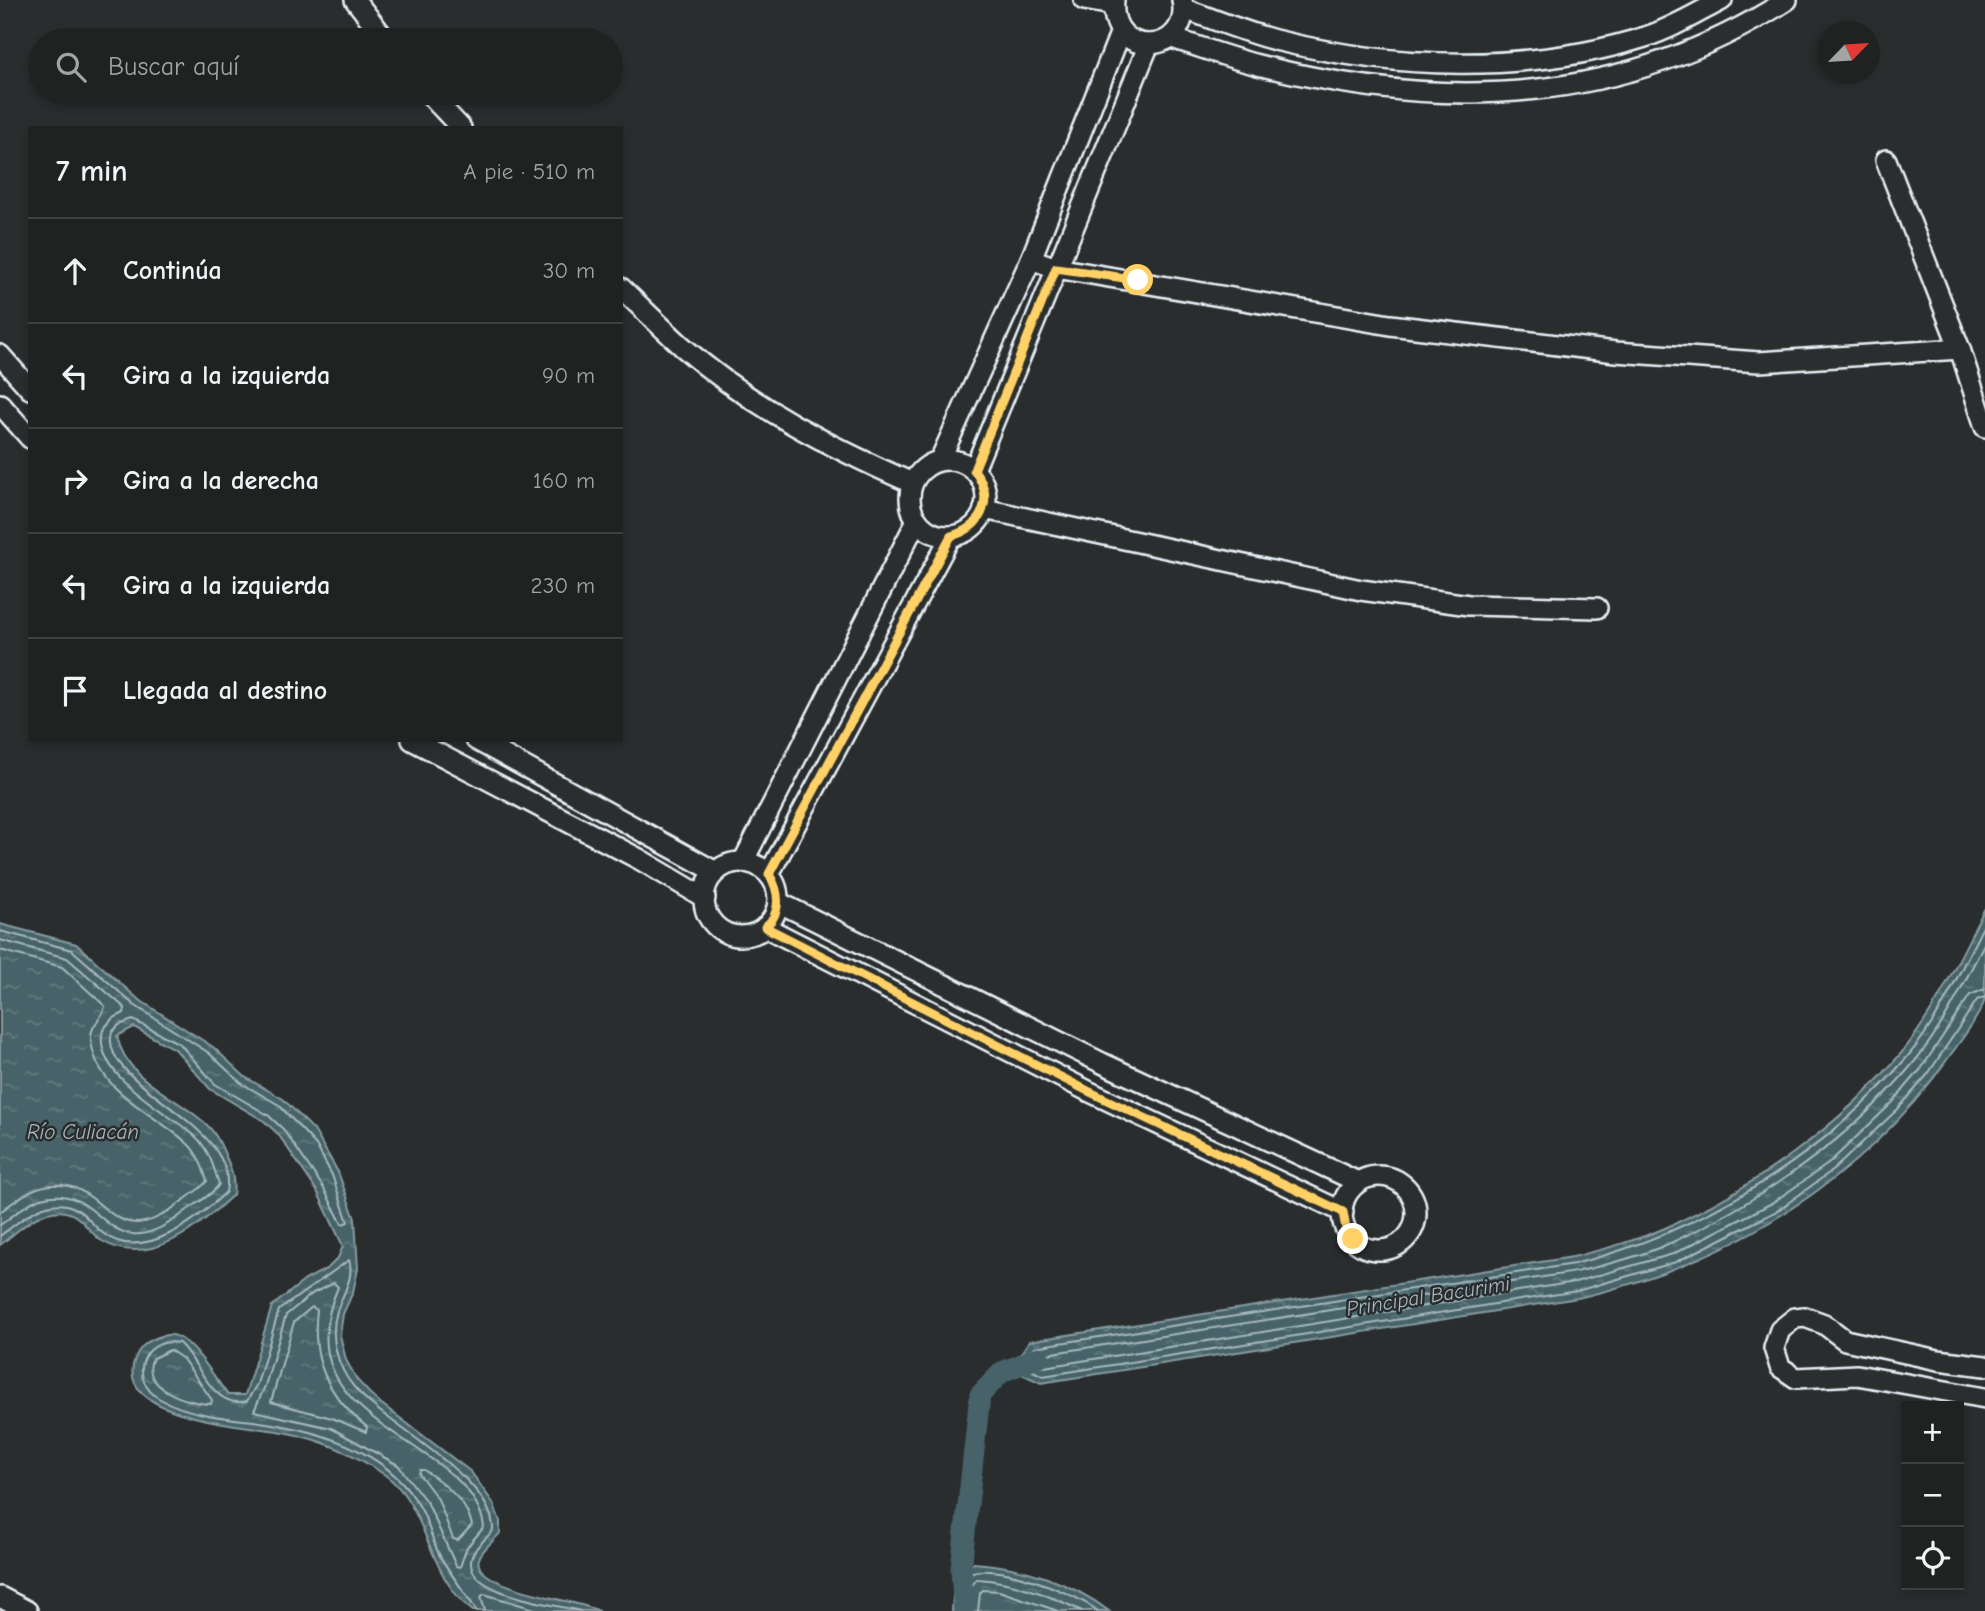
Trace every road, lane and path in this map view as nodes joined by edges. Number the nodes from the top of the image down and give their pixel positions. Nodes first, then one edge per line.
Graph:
1 (355, 0) edge
2 (1084, 0) edge
3 (1722, 0) edge
4 (1787, 0) edge
5 (1114, 2) edge
6 (1183, 4) edge
7 (377, 28) edge
8 (1121, 31) junction
9 (1171, 38) junction
10 (1149, 44) junction
11 (1606, 47) junction
12 (1613, 77) junction
13 (439, 105) edge
14 (459, 126) edge
15 (1886, 160) dead end
16 (1031, 259) junction
17 (1056, 268) junction
18 (623, 290) edge
19 (1960, 349) junction
20 (0, 355) edge
21 (28, 387) edge
22 (28, 390) edge
23 (3, 407) edge
24 (1985, 427) edge
25 (28, 436) edge
26 (940, 460) junction
27 (974, 470) junction
28 (912, 483) junction
29 (984, 509) junction
30 (917, 520) junction
31 (951, 536) junction
32 (1597, 608) dead end
33 (415, 742) edge
34 (480, 742) edge
35 (743, 862) junction
36 (716, 872) junction
37 (769, 874) junction
38 (705, 898) junction
39 (778, 902) junction
40 (765, 927) junction
41 (1102, 1063) junction
42 (1088, 1091) junction
43 (1358, 1182) junction
44 (1343, 1212) junction
45 (1985, 1366) edge
46 (1985, 1398) edge
47 (0, 1597) edge
48 (26, 1611) edge

1 - 7 street
2 - 5 street
3 - 11 street
4 - 12 street
5 - 8 street
6 - 9 street
6 - 11 street
8 - 10 street
8 - 16 street
9 - 10 street
9 - 12 street
10 - 17 street
11 - 12 street
13 - 14 street
15 - 19 street
16 - 17 street
16 - 26 street
17 - 19 street
17 - 27 street
18 - 28 street
19 - 24 street
20 - 21 street
22 - 23 street
23 - 25 street
26 - 27 street
26 - 28 street
27 - 29 street
28 - 30 street
29 - 31 street
29 - 32 street
30 - 31 street
30 - 35 street
31 - 37 street
33 - 38 street
34 - 36 street
35 - 36 street
35 - 37 street
36 - 38 street
37 - 39 street
38 - 40 street
39 - 40 street
39 - 41 street
40 - 42 street
41 - 42 street
41 - 43 street
42 - 44 street
43 - 44 street
43 - 44 street
45 - 46 street
47 - 48 street

